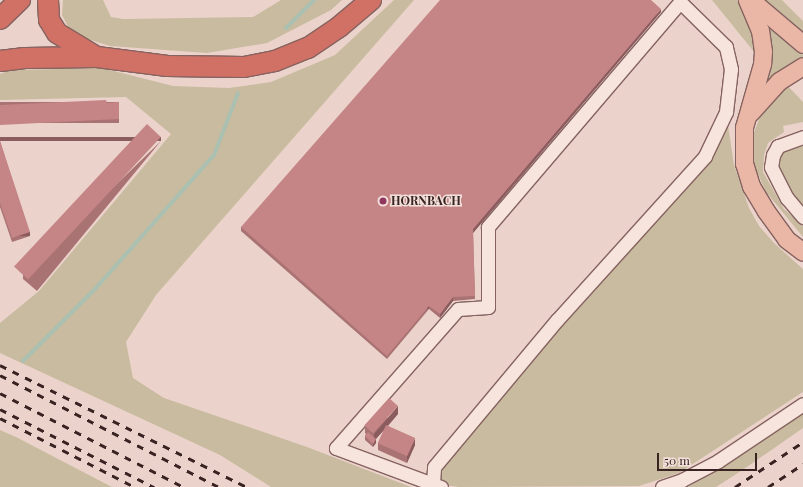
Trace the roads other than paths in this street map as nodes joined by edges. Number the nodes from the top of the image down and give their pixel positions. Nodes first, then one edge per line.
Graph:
1 (20, 0) edge
2 (48, 0) edge
3 (371, 0) edge
4 (747, 0) edge
5 (751, 0) edge
6 (0, 19) edge
7 (803, 44) edge
8 (97, 57) junction
9 (0, 61) edge
10 (803, 66) edge
11 (746, 118) junction
12 (803, 137) edge
13 (803, 216) edge
14 (786, 239) junction
15 (803, 252) edge
16 (803, 260) edge
17 (803, 404) edge
18 (437, 485) edge
19 (662, 487) edge

1 - 6 highway
2 - 8 highway
3 - 8 highway
4 - 11 main road
5 - 7 main road
8 - 9 highway
10 - 11 main road
11 - 14 main road
12 - 13 street
14 - 15 main road
14 - 16 street
17 - 19 street
18 - 18 street

